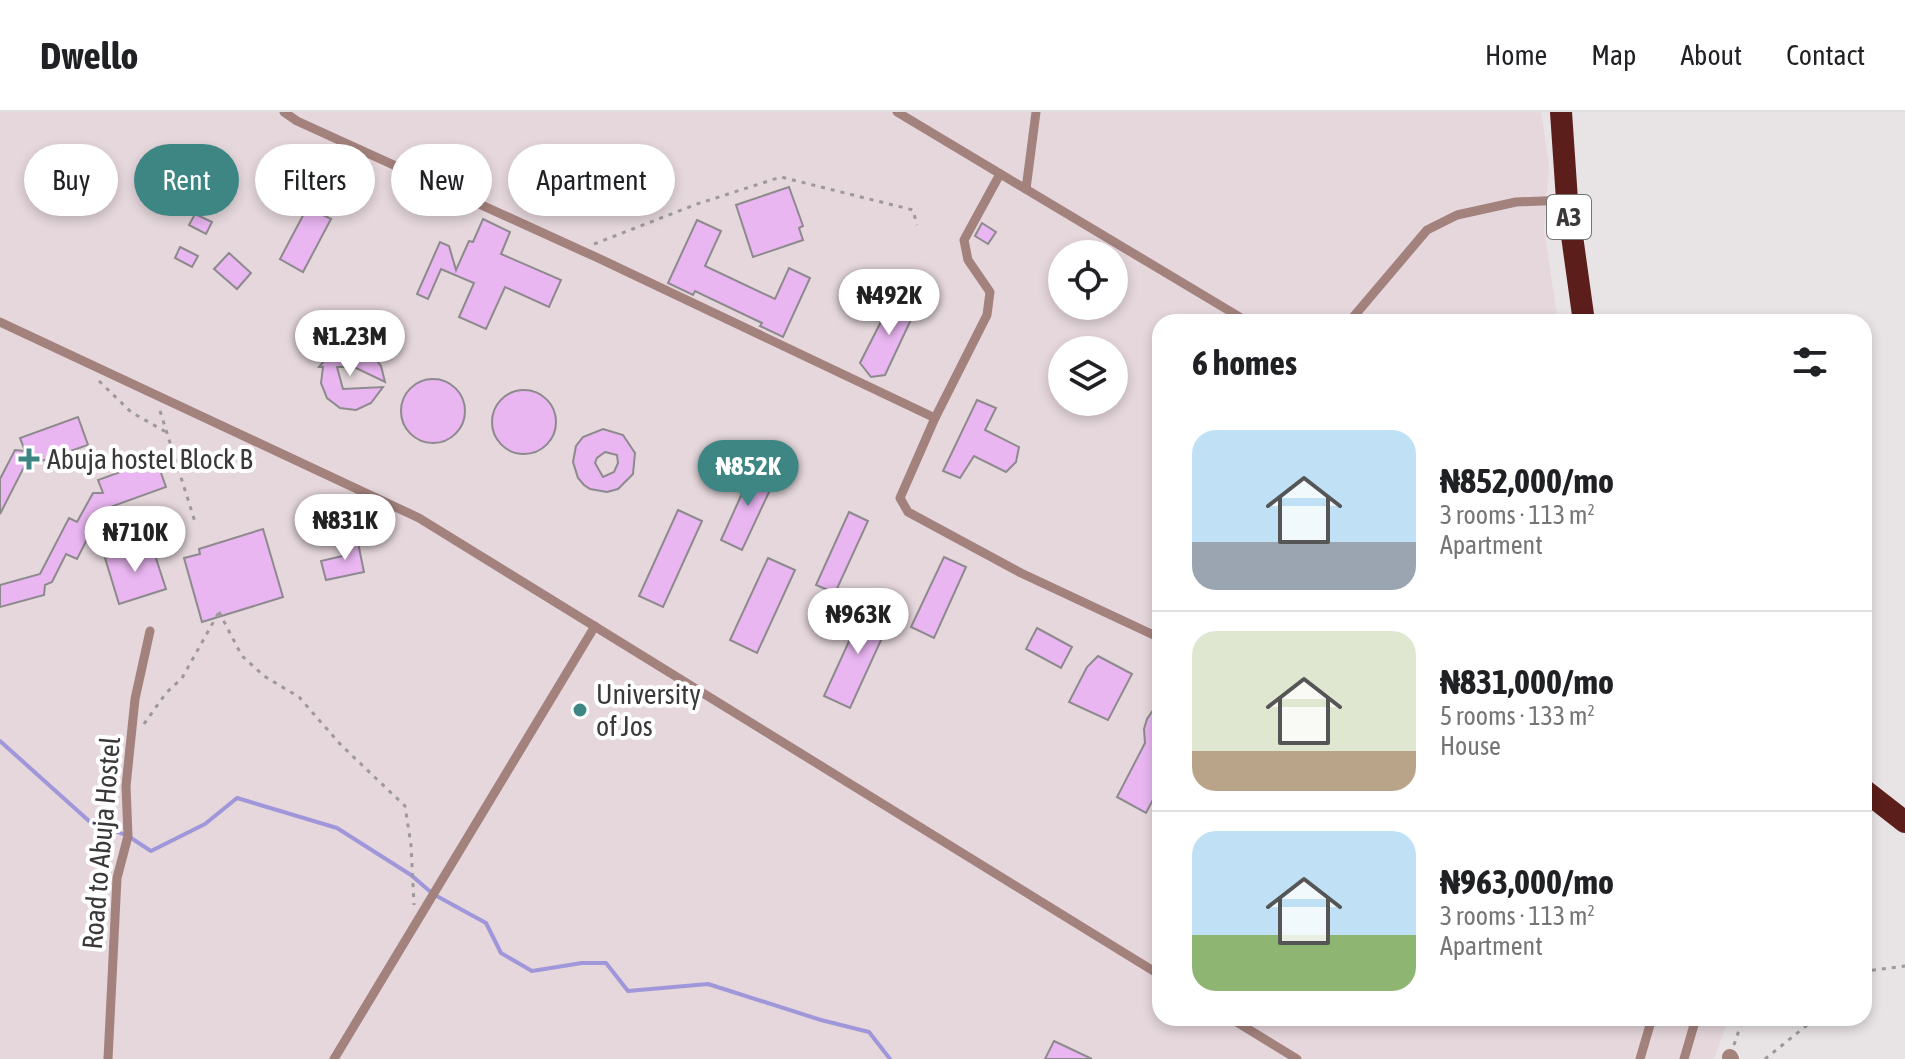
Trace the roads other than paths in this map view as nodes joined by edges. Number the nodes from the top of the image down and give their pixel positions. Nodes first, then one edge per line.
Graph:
1 (284, 112) edge
2 (897, 112) edge
3 (1036, 112) edge
4 (1561, 112) edge
5 (1000, 174) junction
6 (1026, 189) junction
7 (1567, 200) junction
8 (1235, 314) edge
9 (1356, 314) edge
10 (1583, 314) edge
11 (0, 322) edge
12 (935, 418) junction
13 (595, 626) junction
14 (150, 631) dead end
15 (1152, 634) edge
16 (1872, 796) edge
17 (1905, 822) edge
18 (1152, 970) edge
19 (1243, 1026) edge
20 (1650, 1026) edge
21 (1694, 1026) edge
22 (108, 1059) edge
23 (334, 1059) edge
24 (1297, 1059) edge
25 (1640, 1059) edge
26 (1684, 1059) edge

1 - 12 lane
2 - 5 lane
3 - 6 lane
4 - 7 highway, A3
5 - 6 lane
5 - 12 lane
6 - 8 lane
7 - 9 lane
7 - 10 highway, A3
11 - 13 lane
12 - 15 lane
13 - 18 lane
13 - 23 lane
14 - 22 lane, Road to Abuja Hostel
16 - 17 highway
19 - 24 lane
20 - 25 lane
21 - 26 lane

